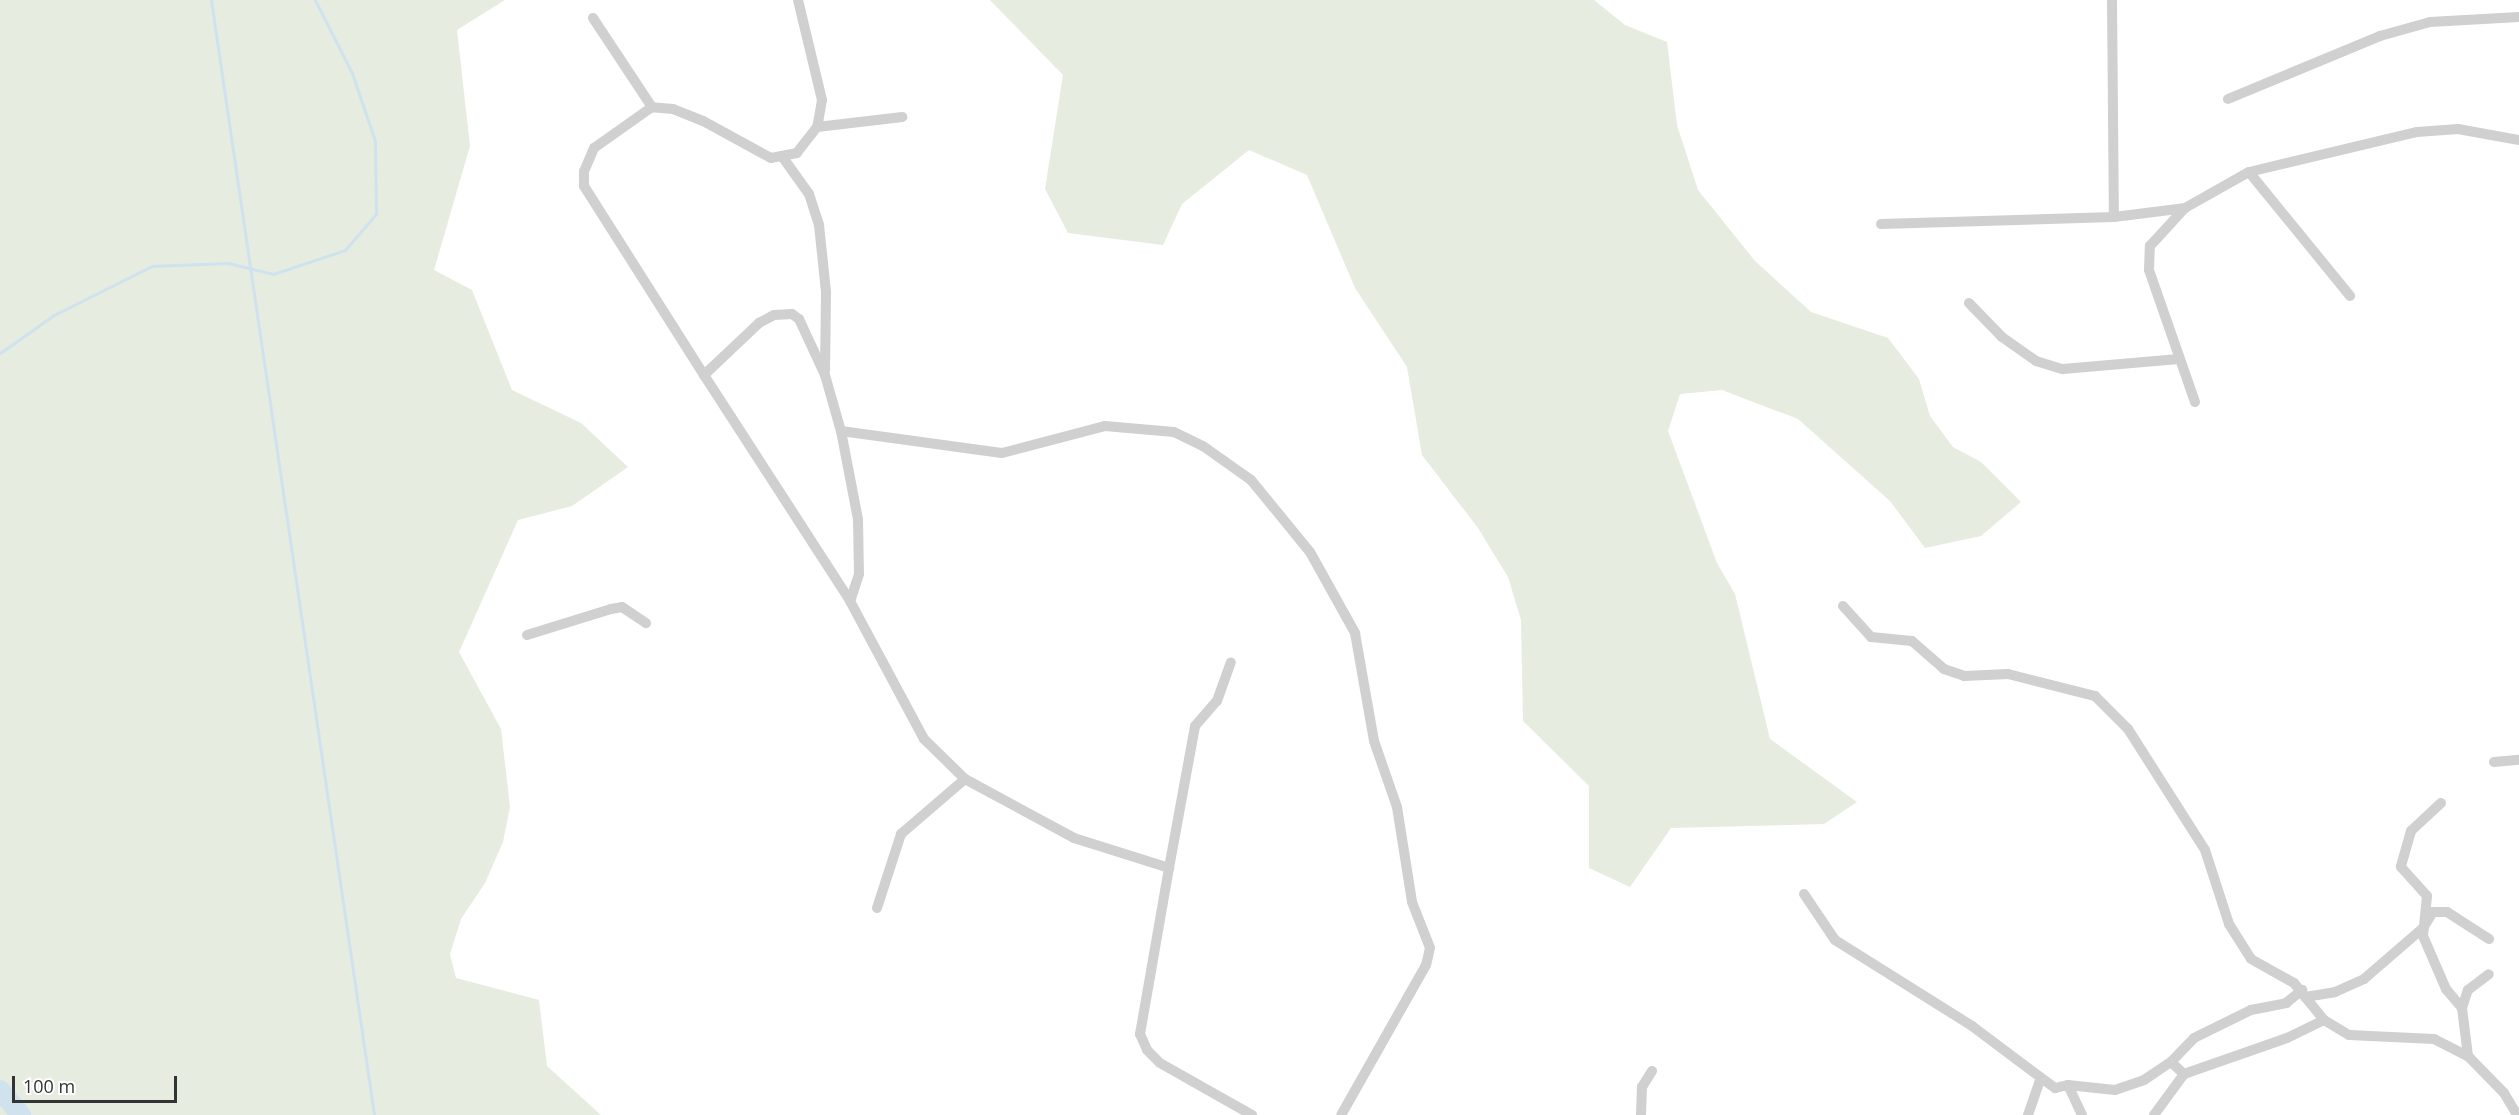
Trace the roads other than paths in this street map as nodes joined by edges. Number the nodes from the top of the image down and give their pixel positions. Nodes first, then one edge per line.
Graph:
1 (798, 0) edge
2 (2112, 0) edge
3 (2519, 17) edge
4 (593, 18) dead end
5 (2228, 99) dead end
6 (652, 107) junction
7 (902, 117) dead end
8 (817, 127) junction
9 (2519, 140) edge
10 (784, 159) junction
11 (2248, 172) junction
12 (2185, 208) junction
13 (2114, 217) junction
14 (1881, 224) dead end
15 (2350, 296) dead end
16 (1969, 303) dead end
17 (2179, 359) junction
18 (704, 375) junction
19 (825, 375) junction
20 (2195, 402) dead end
21 (841, 431) junction
22 (850, 601) junction
23 (1843, 606) dead end
24 (646, 623) dead end
25 (527, 635) dead end
26 (1231, 662) dead end
27 (2519, 760) edge
28 (2494, 762) dead end
29 (965, 779) junction
30 (2441, 803) dead end
31 (1169, 868) junction
32 (1804, 894) dead end
33 (877, 908) dead end
34 (2423, 928) junction
35 (2489, 939) dead end
36 (2489, 974) dead end
37 (2303, 994) junction
38 (2462, 1008) junction
39 (2324, 1020) junction
40 (2468, 1056) junction
41 (2171, 1062) junction
42 (1652, 1071) dead end
43 (2184, 1074) junction
44 (2040, 1081) junction
45 (2068, 1085) junction
46 (1252, 1115) edge
47 (1341, 1115) edge
48 (1641, 1115) edge
49 (2028, 1115) edge
50 (2082, 1115) edge
51 (2154, 1115) edge
52 (2517, 1115) edge

1 - 8 street
2 - 13 street
3 - 5 street
4 - 6 street
6 - 10 street
6 - 18 street
7 - 8 street
8 - 10 street
9 - 11 street
10 - 19 street
11 - 12 street
11 - 15 street
12 - 13 street
12 - 17 street
13 - 14 street
16 - 17 street
17 - 20 street
18 - 19 street
18 - 22 street
19 - 21 street
21 - 22 street
21 - 47 street
22 - 29 street
23 - 37 street
24 - 25 street
26 - 31 street
27 - 28 street
29 - 31 street
29 - 33 street
30 - 34 street
31 - 46 street
32 - 44 street
34 - 35 street
34 - 37 street
34 - 38 street
36 - 38 street
37 - 39 street
37 - 41 street
38 - 40 street
39 - 40 street
39 - 43 street
40 - 52 street
41 - 43 street
41 - 45 street
42 - 48 street
43 - 51 street
44 - 45 street
44 - 49 street
45 - 50 street

